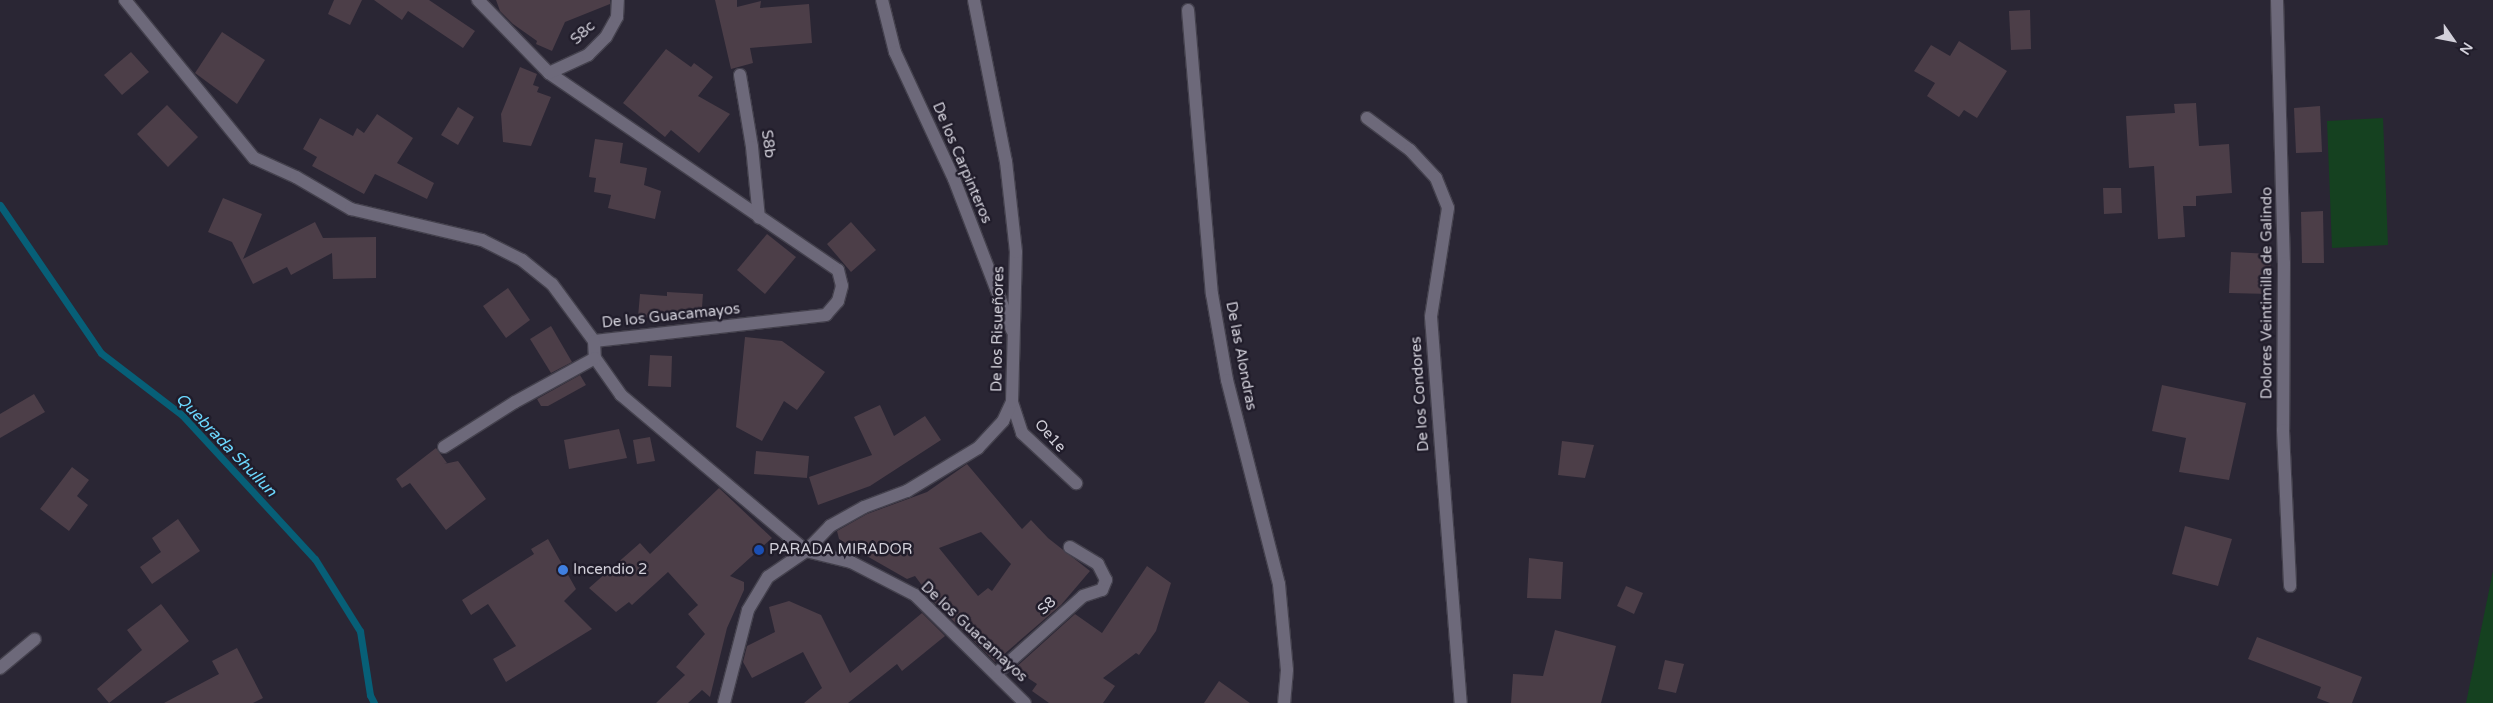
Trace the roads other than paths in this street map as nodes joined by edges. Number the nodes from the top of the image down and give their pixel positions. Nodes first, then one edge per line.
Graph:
1 (125, 0) edge
2 (478, 0) edge
3 (618, 0) edge
4 (882, 0) edge
5 (974, 0) edge
6 (2277, 0) edge
7 (1188, 10) dead end
8 (549, 74) junction
9 (740, 75) dead end
10 (1366, 118) dead end
11 (759, 218) junction
12 (1015, 337) junction
13 (594, 341) junction
14 (595, 358) junction
15 (1012, 402) junction
16 (444, 447) dead end
17 (1076, 483) dead end
18 (1070, 547) dead end
19 (806, 551) junction
20 (2290, 586) dead end
21 (35, 639) dead end
22 (0, 668) edge
23 (997, 673) junction
24 (724, 703) edge
25 (1025, 703) edge
26 (1284, 703) edge
27 (1461, 703) edge

1 - 13 street
2 - 8 street, De los Guacamayos
3 - 8 street, S8c
4 - 12 street, De los Carpinteros
5 - 12 street, De los Risueñores
6 - 20 street, Dolores Veintimilla de Galindo
7 - 26 street, De las Alondras
8 - 11 street, De los Guacamayos
9 - 11 street, S8b
10 - 27 street, De los Condores
11 - 13 street, De los Guacamayos
12 - 15 street, De los Risueñores
13 - 14 street, De los Guacamayos
14 - 16 street
14 - 19 street, De los Guacamayos
15 - 17 street, Oe1e
15 - 19 street, De los Risueñores
18 - 23 street, S8
19 - 23 street, De los Guacamayos
19 - 24 street, De los Risueñores
21 - 22 street
23 - 25 street, De los Guacamayos

